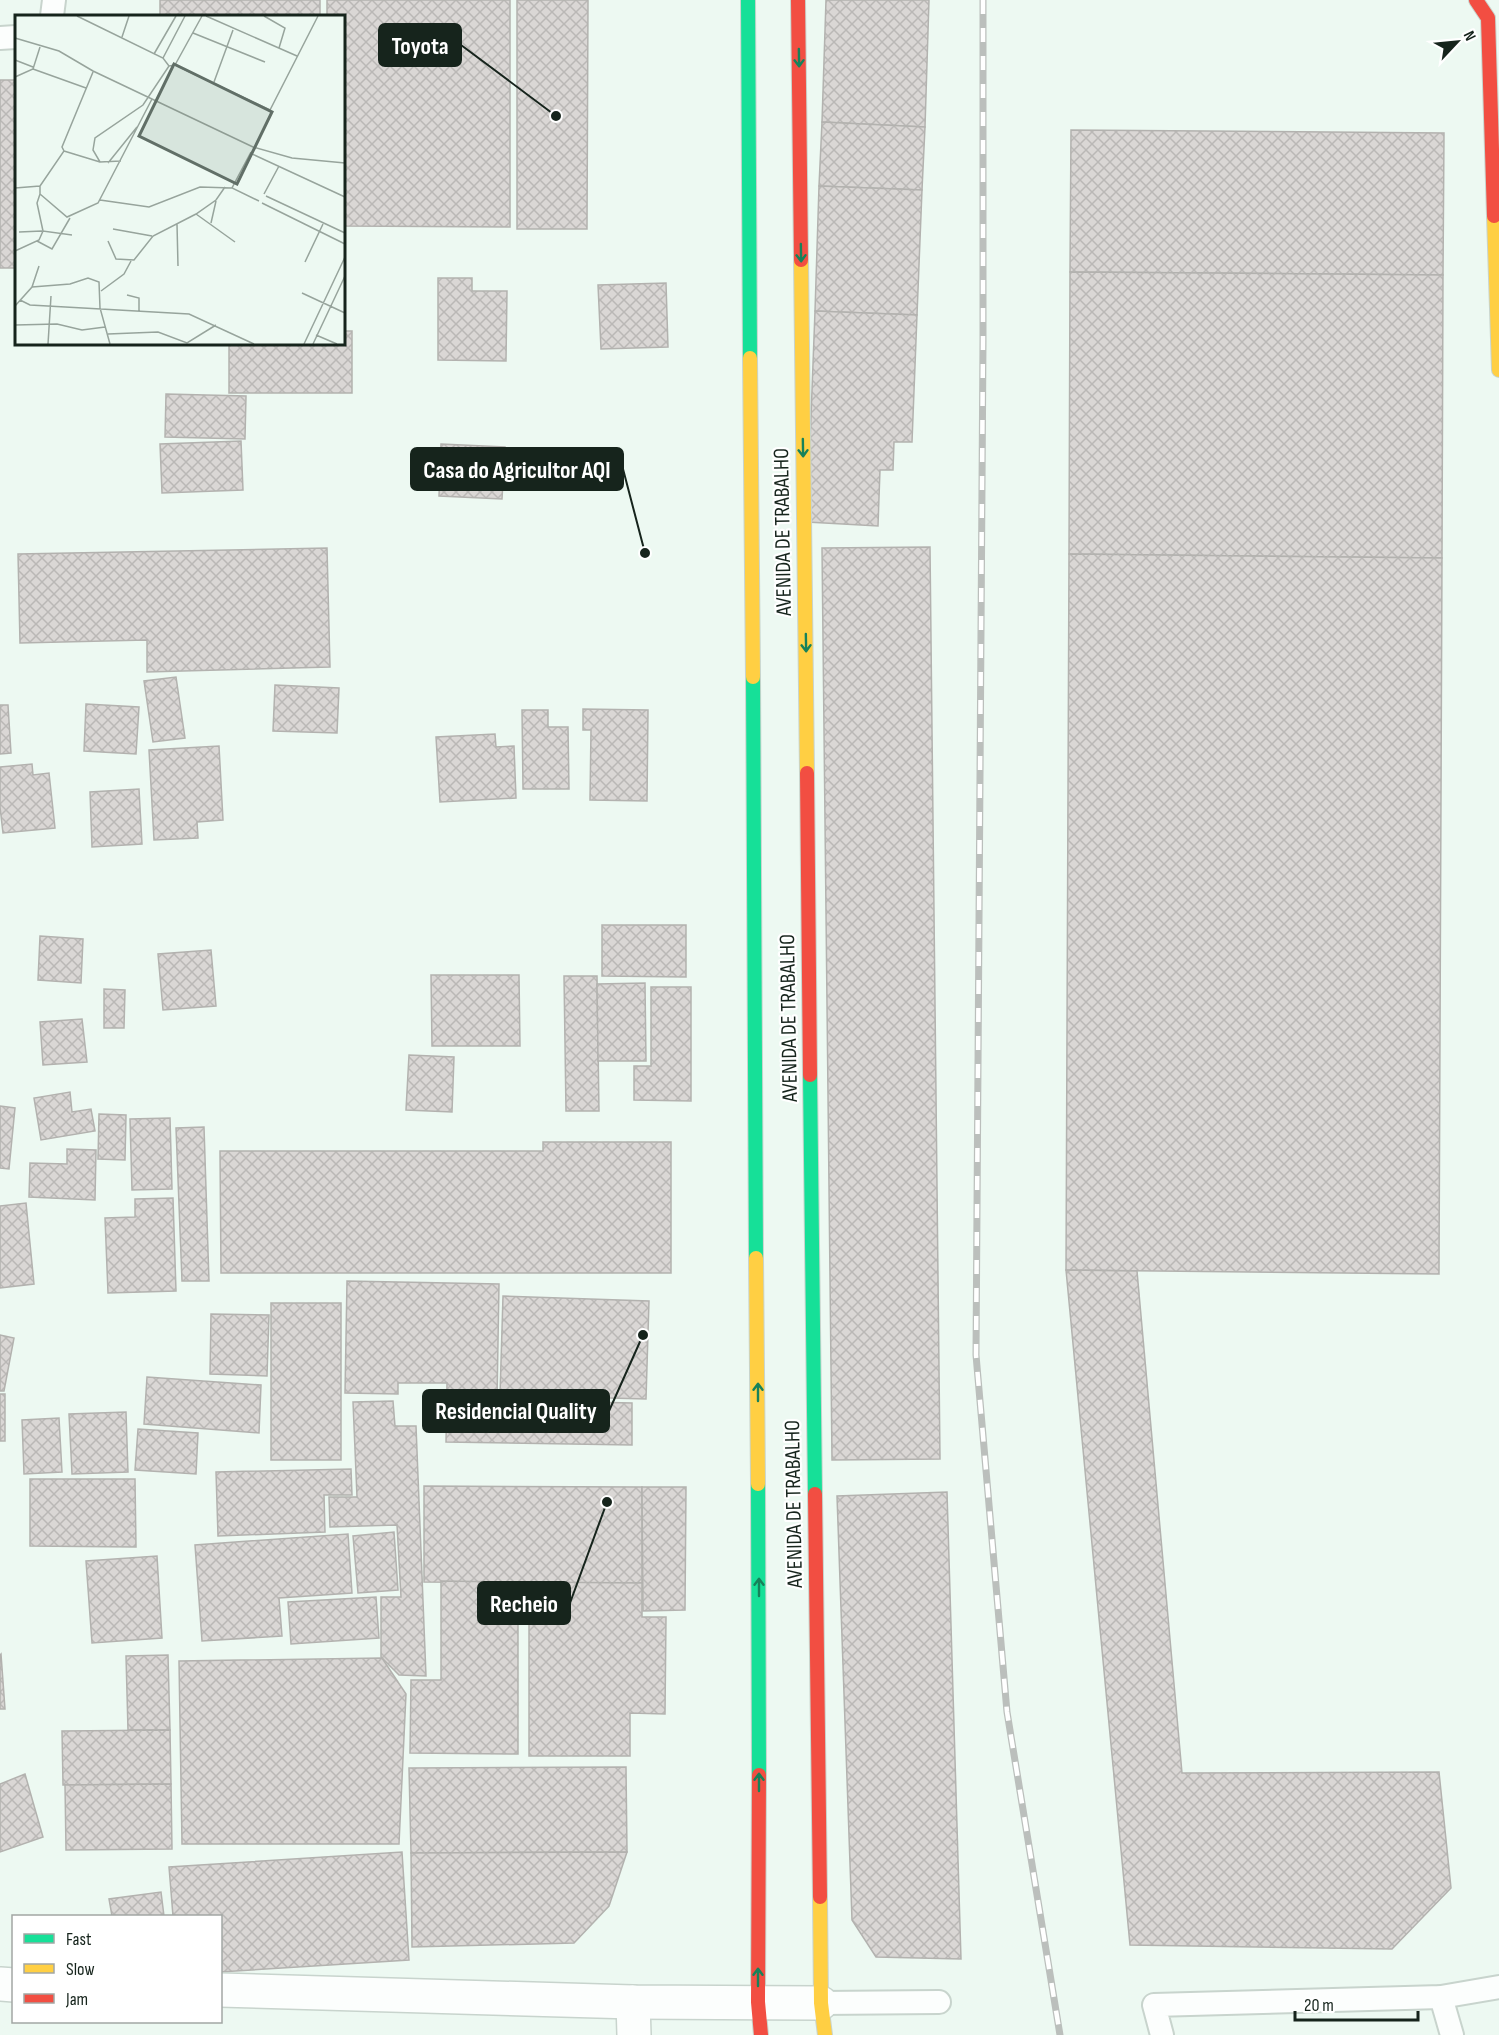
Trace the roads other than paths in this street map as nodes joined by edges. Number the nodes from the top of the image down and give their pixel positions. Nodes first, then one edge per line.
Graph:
1 (54, 0) edge
2 (748, 0) edge
3 (798, 0) edge
4 (1488, 12) edge
5 (52, 15) edge
6 (15, 37) edge
7 (0, 38) edge
8 (1499, 370) edge
9 (1499, 1987) edge
10 (222, 1990) edge
11 (1441, 1997) junction
12 (633, 2002) junction
13 (758, 2002) junction
14 (939, 2002) dead end
15 (821, 2003) junction
16 (634, 2035) edge
17 (761, 2035) edge
18 (825, 2035) edge
19 (1162, 2035) edge
20 (1452, 2035) edge

1 - 5 lane
13 -> 2 main road, AVENIDA DE TRABALHO
3 -> 15 main road, AVENIDA DE TRABALHO
4 - 8 main road
6 - 7 lane
9 - 11 lane
10 - 12 street
11 - 19 lane
11 - 20 lane
12 - 13 street
12 - 16 street
13 - 15 street
13 - 17 main road, AVENIDA DE TRABALHO
14 - 15 lane
15 - 18 main road, AVENIDA DE TRABALHO

